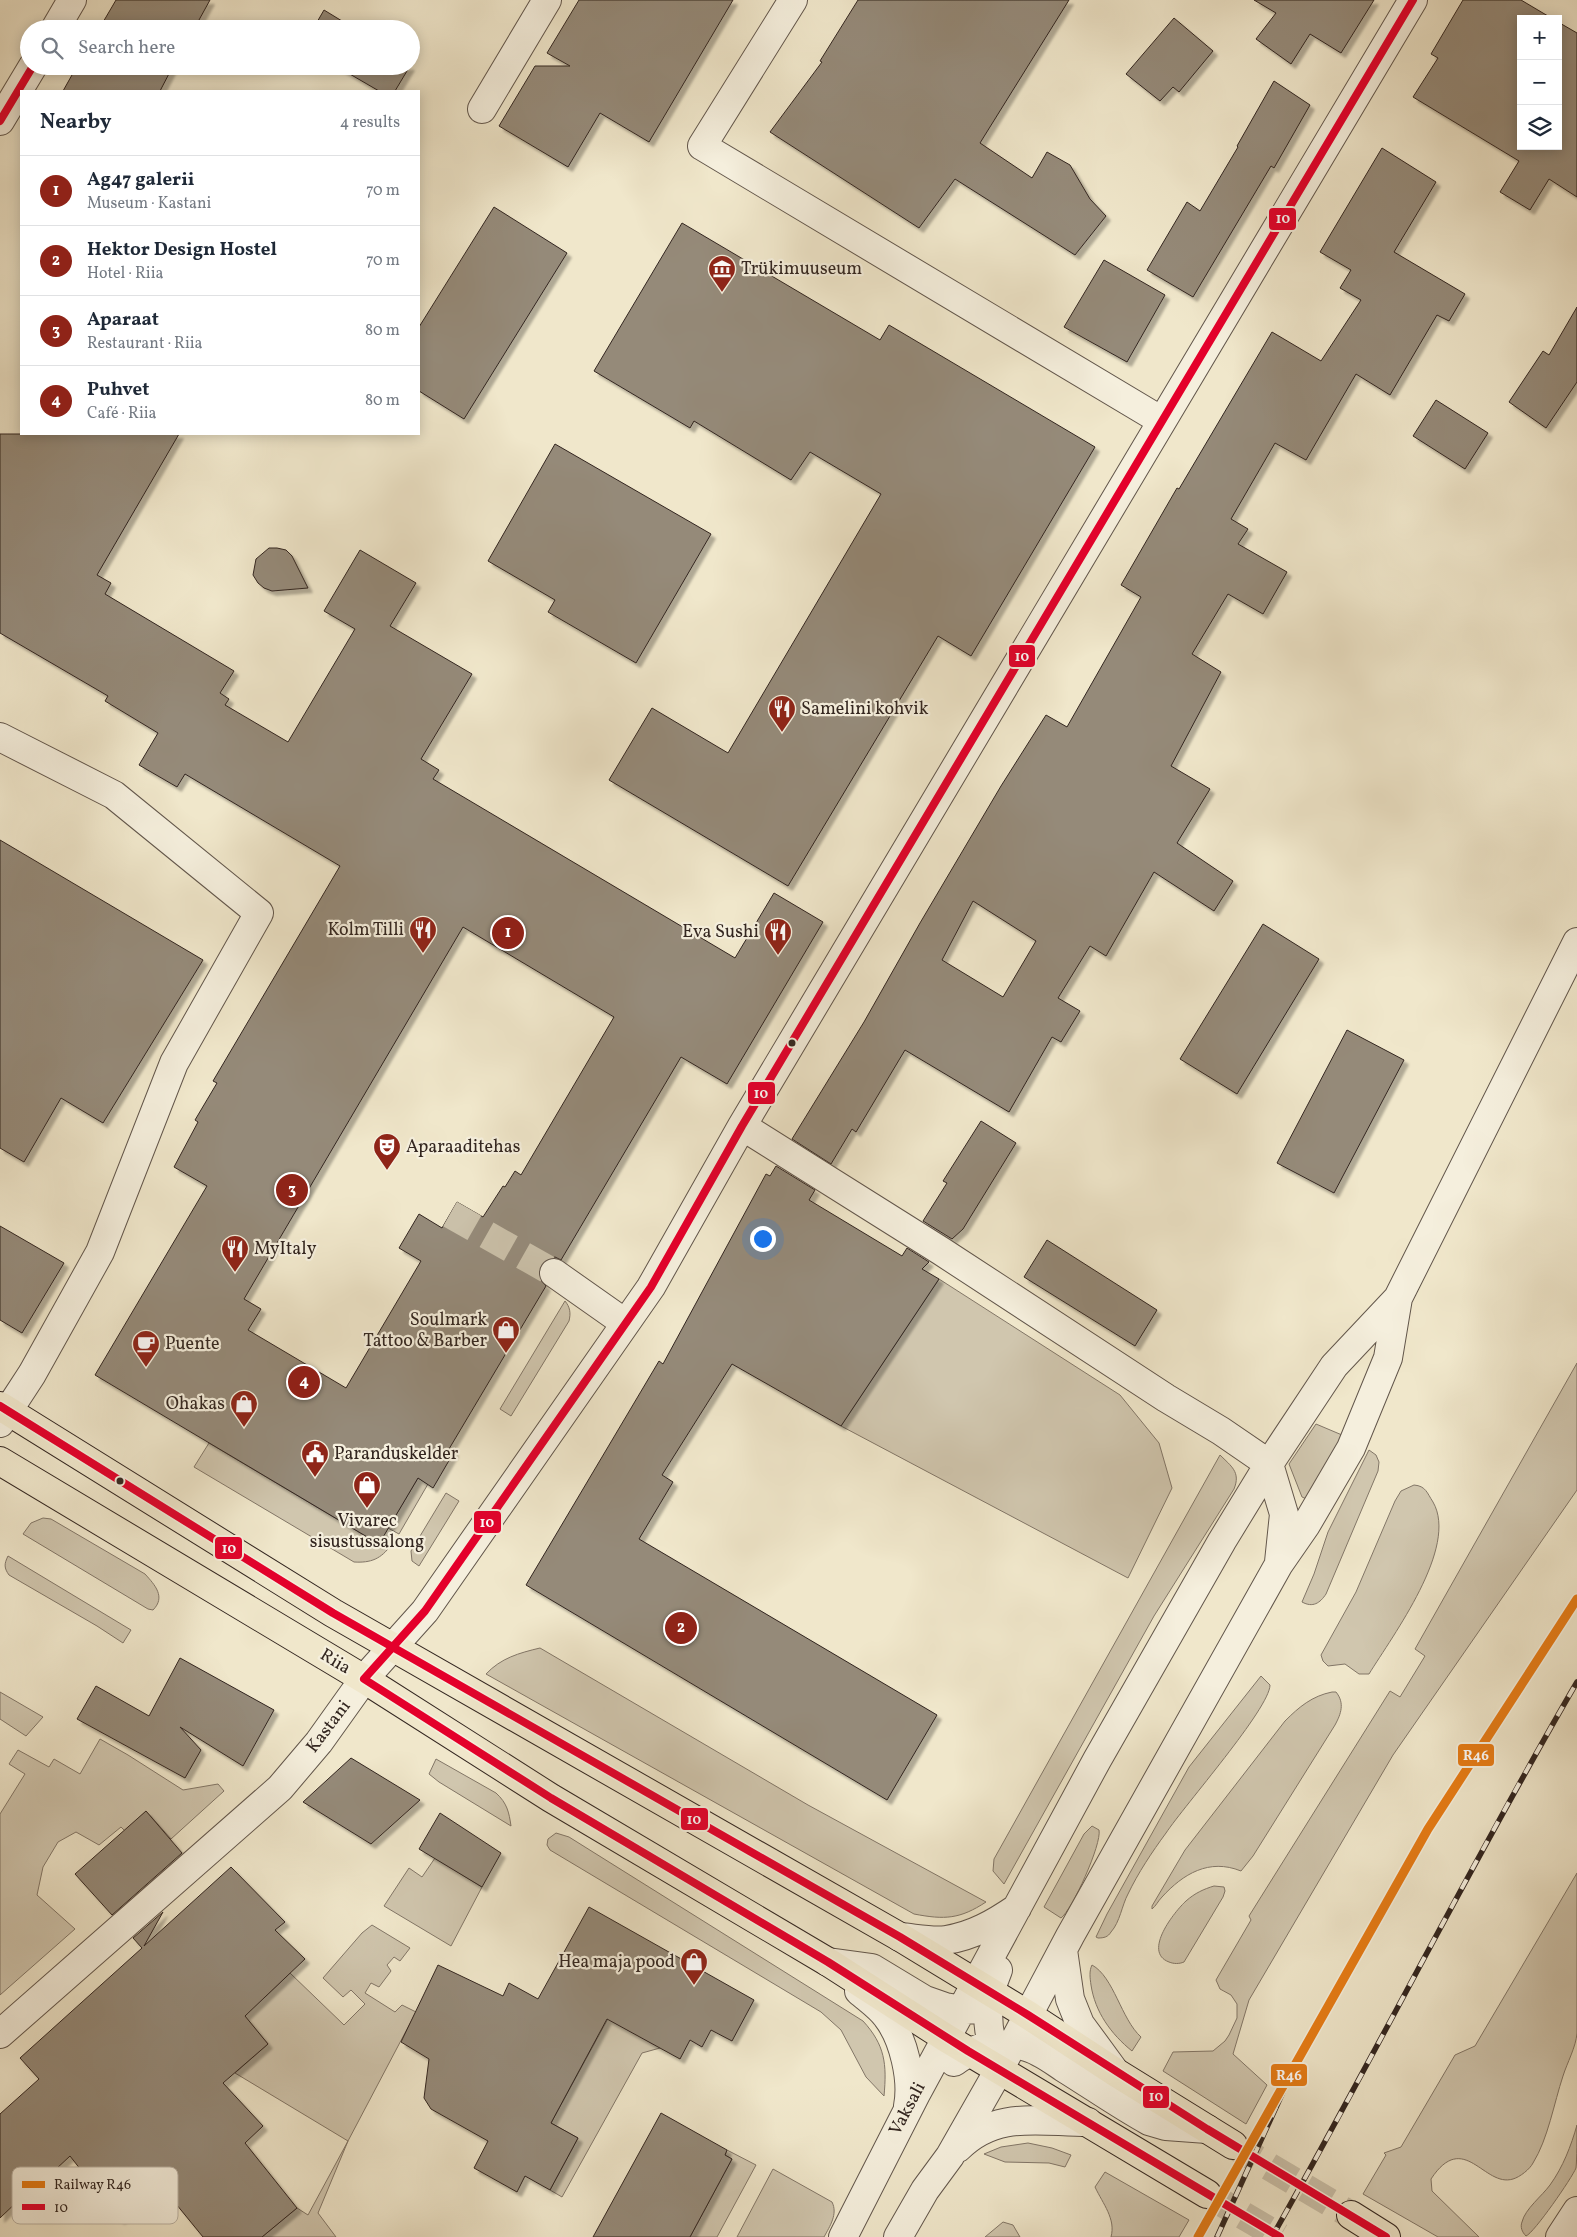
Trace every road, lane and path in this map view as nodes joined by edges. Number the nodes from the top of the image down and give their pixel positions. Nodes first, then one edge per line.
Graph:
1 (72, 0) edge
2 (547, 0) edge
3 (793, 0) edge
4 (1413, 0) edge
5 (60, 20) edge
6 (27, 75) edge
7 (482, 109) dead end
8 (0, 121) edge
9 (1162, 421) junction
10 (0, 737) edge
11 (1577, 942) edge
12 (742, 1126) junction
13 (554, 1273) tunnel mouth
14 (1398, 1298) junction
15 (626, 1323) junction
16 (3, 1413) edge
17 (0, 1461) edge
18 (1269, 1464) junction
19 (1279, 1564) junction
20 (394, 1647) junction
21 (364, 1679) junction
22 (1018, 1907) junction
23 (900, 1937) junction
24 (1063, 1950) junction
25 (828, 1962) junction
26 (980, 2000) junction
27 (1028, 2015) junction
28 (0, 2034) edge
29 (985, 2053) junction
30 (1115, 2072) junction
31 (907, 2112) junction
32 (1088, 2122) junction
33 (1207, 2129) junction
34 (1233, 2145) tunnel mouth
35 (950, 2156) junction
36 (1207, 2194) tunnel mouth
37 (1577, 2211) edge
38 (1351, 2215) tunnel mouth
39 (843, 2237) edge
40 (898, 2237) edge
41 (1386, 2237) edge
42 (1560, 2237) edge

1 - 5 street
2 - 7 street
3 - 9 street
4 - 9 street, Kastani
6 - 8 street
9 - 12 street, Kastani
10 - 16 street
11 - 14 street
12 - 15 street, Kastani
12 - 18 street
13 - 15 street
14 - 18 street, Vaksali
14 - 19 street
15 - 20 street, Kastani
16 - 20 highway
17 - 21 highway, Riia
18 - 19 street
18 - 22 street, Vaksali
19 - 24 street
20 - 21 street, Kastani
20 - 23 highway
21 - 25 highway, Riia
21 - 28 street, Kastani
22 - 23 street
22 - 26 street, Vaksali
23 - 26 highway
24 - 26 street
24 - 27 street
24 - 30 street
25 - 26 street
25 - 29 highway, Riia
25 - 31 street
26 - 27 highway
26 - 29 street, Vaksali
26 - 29 street
27 - 29 street
27 - 30 highway
29 - 31 street, Vaksali
29 - 32 highway, Riia
29 - 33 street
29 - 35 street, Vaksali
30 - 33 highway
31 - 39 street, Vaksali
32 - 35 street
32 - 36 highway, Riia
33 - 34 highway
35 - 40 street, Vaksali
37 - 42 street
38 - 41 highway

